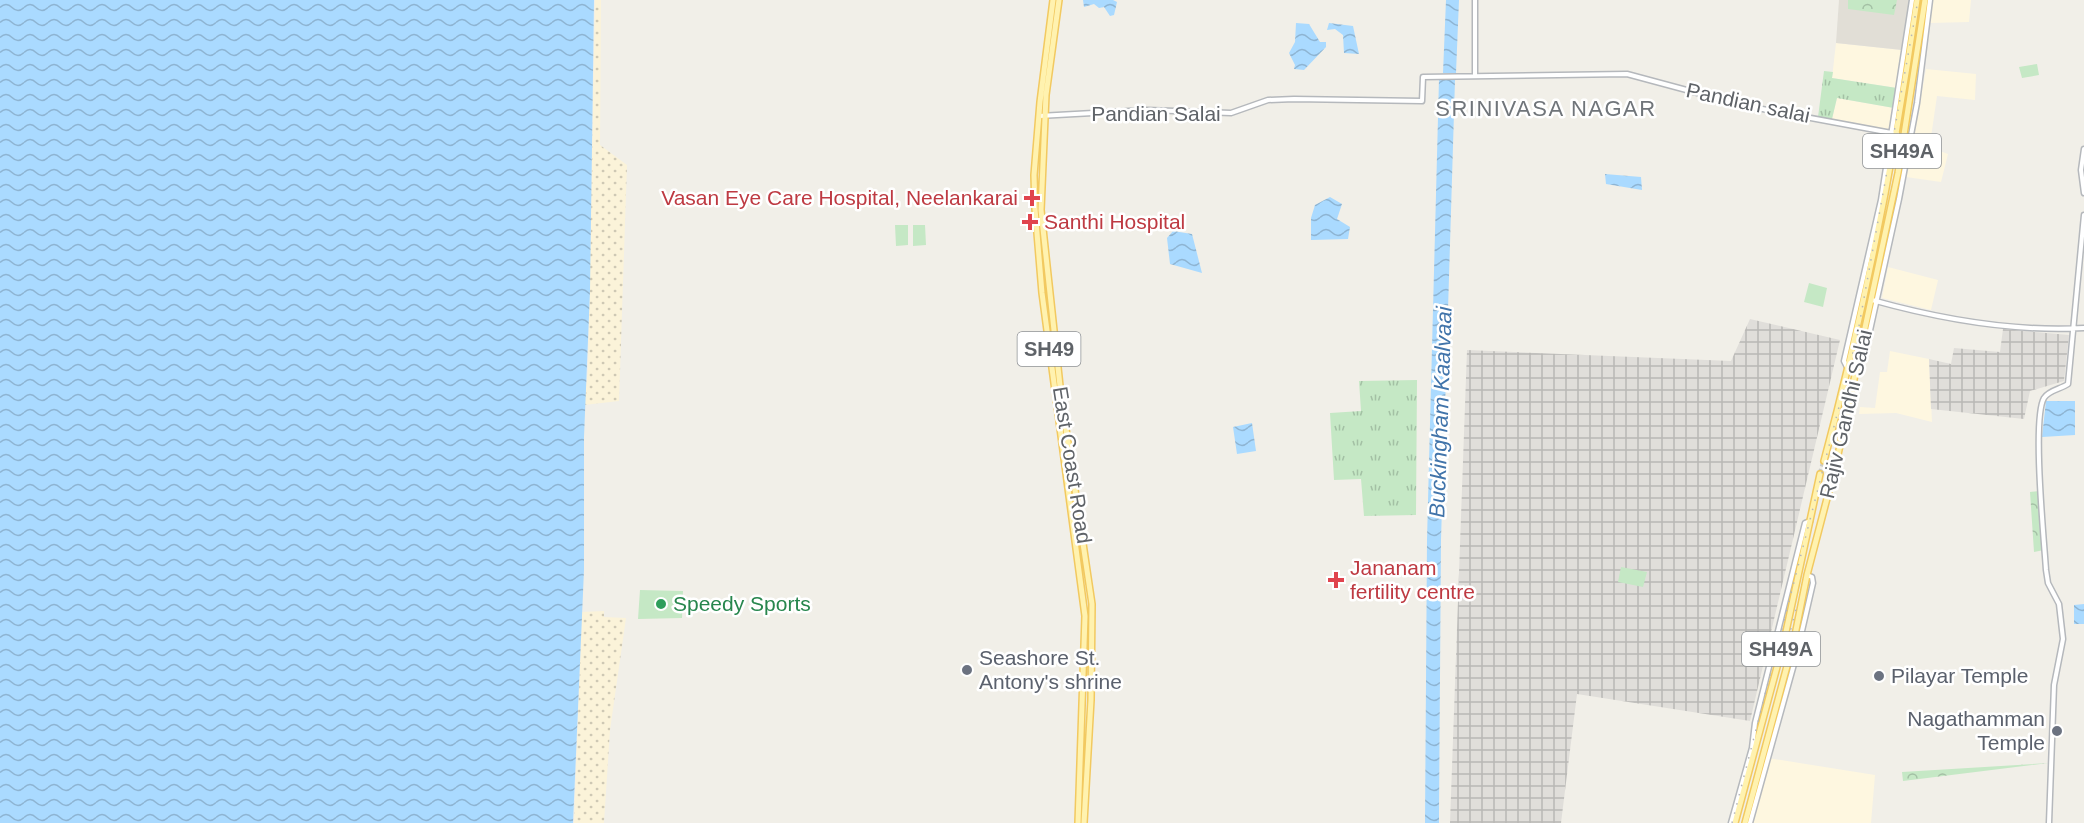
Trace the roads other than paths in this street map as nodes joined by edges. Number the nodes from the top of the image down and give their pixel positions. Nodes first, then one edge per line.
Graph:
1 (1475, 0) edge
2 (1912, 0) edge
3 (1917, 0) edge
4 (1927, 0) edge
5 (1056, 1) edge
6 (1474, 75) junction
7 (1423, 77) joint
8 (1042, 116) junction
9 (1900, 121) junction
10 (1907, 123) junction
11 (1895, 133) junction
12 (2084, 149) edge
13 (2084, 193) edge
14 (2084, 215) edge
15 (2083, 241) edge
16 (1874, 300) junction
17 (2084, 327) edge
18 (2073, 328) junction
19 (1838, 410) junction
20 (1846, 412) junction
21 (1824, 461) tunnel mouth
22 (1820, 474) tunnel mouth
23 (1807, 575) junction
24 (1753, 751) junction
25 (1749, 775) junction
26 (1757, 777) junction
27 (1078, 823) edge
28 (1084, 823) edge
29 (1731, 823) edge
30 (1735, 823) edge
31 (1745, 823) edge
32 (1750, 823) edge
33 (2049, 823) edge

1 - 6 street
2 - 11 street
3 - 9 main road, Rajiv Gandhi Salai / SH49A
4 - 10 main road, Rajiv Gandhi Salai / SH49A
4 - 16 street
5 - 8 main road, East Coast Road / SH49
6 - 7 street, Pandian salai
6 - 11 street, Pandian salai
7 - 8 street, Pandian Salai
8 - 27 main road, East Coast Road / SH49
8 - 28 main road, East Coast Road / SH49
9 - 10 main road
9 - 11 main road, Rajiv Gandhi Salai / SH49A
10 - 16 main road, Rajiv Gandhi Salai / SH49A
11 - 19 main road, Rajiv Gandhi Salai / SH49A
12 - 13 street
14 - 15 street
15 - 18 street
16 - 18 street
16 - 20 main road, Rajiv Gandhi Salai / SH49A
17 - 18 street
18 - 33 street
19 - 20 main road
19 - 21 main road, Rajiv Gandhi Salai / SH49A
20 - 23 main road, Rajiv Gandhi Salai / SH49A
22 - 24 main road, Rajiv Gandhi Salai / SH49A
23 - 26 main road, Rajiv Gandhi Salai / SH49A
23 - 32 street
24 - 25 main road, Rajiv Gandhi Salai / SH49A
24 - 29 street
25 - 26 main road
25 - 30 main road, Rajiv Gandhi Salai / SH49A
26 - 31 main road, Rajiv Gandhi Salai / SH49A

